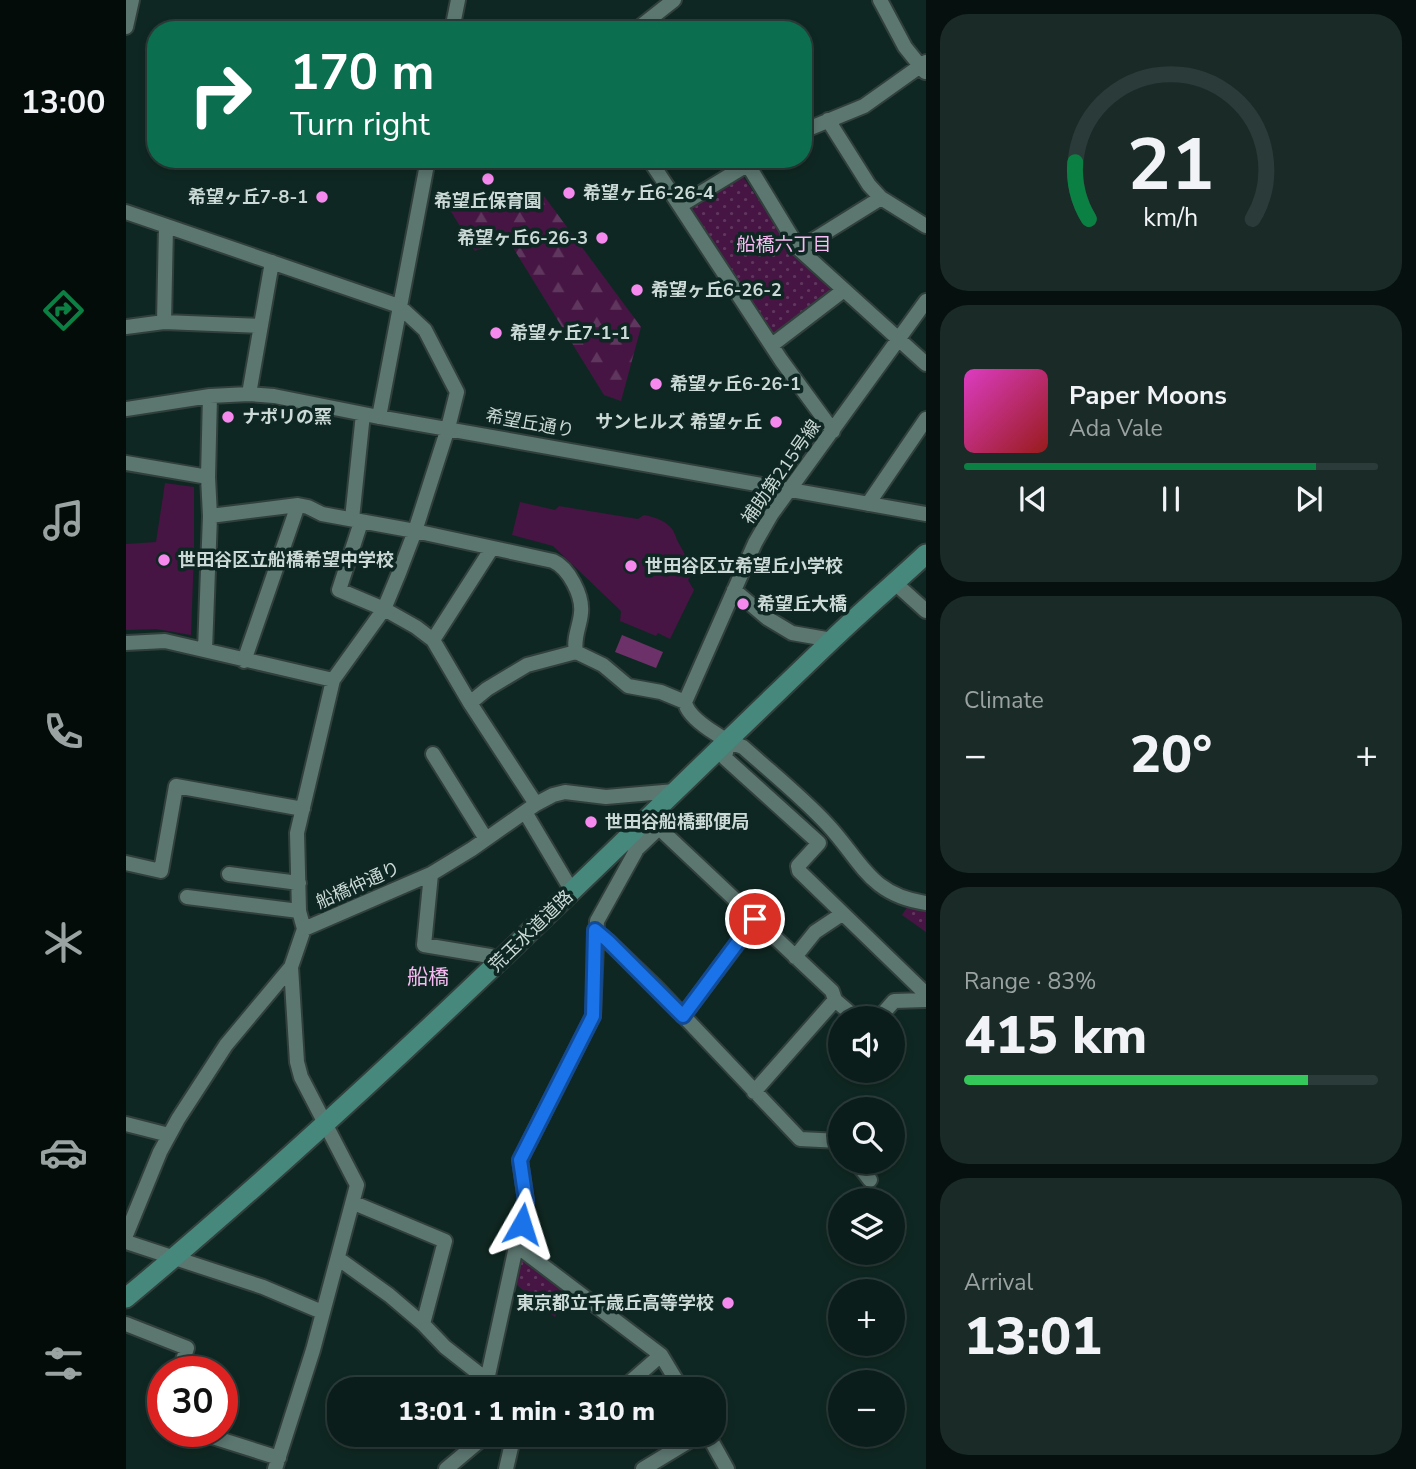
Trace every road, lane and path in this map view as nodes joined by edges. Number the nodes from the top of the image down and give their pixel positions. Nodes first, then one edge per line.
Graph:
1 (132, 0) edge
2 (458, 0) edge
3 (674, 0) edge
4 (880, 0) edge
5 (454, 21) edge
6 (647, 21) edge
7 (126, 27) edge
8 (924, 67) edge
9 (828, 120) junction
10 (812, 127) edge
11 (426, 168) edge
12 (655, 168) edge
13 (742, 168) edge
14 (755, 168) edge
15 (881, 198) junction
16 (681, 205) junction
17 (126, 212) edge
18 (166, 226) junction
19 (926, 226) edge
20 (799, 249) junction
21 (272, 262) junction
22 (844, 290) junction
23 (926, 301) edge
24 (399, 306) junction
25 (164, 321) junction
26 (261, 326) junction
27 (126, 327) edge
28 (899, 339) junction
29 (772, 345) junction
30 (926, 364) edge
31 (249, 394) junction
32 (211, 397) junction
33 (126, 410) edge
34 (363, 414) junction
35 (379, 417) junction
36 (926, 419) edge
37 (448, 428) junction
38 (833, 430) junction
39 (126, 463) edge
40 (208, 477) junction
41 (789, 490) junction
42 (868, 504) junction
43 (298, 505) junction
44 (926, 514) edge
45 (210, 516) junction
46 (357, 521) junction
47 (415, 531) junction
48 (492, 548) junction
49 (926, 554) edge
50 (895, 583) junction
51 (734, 590) junction
52 (384, 609) junction
53 (926, 611) edge
54 (433, 640) junction
55 (832, 640) junction
56 (126, 643) edge
57 (205, 650) junction
58 (576, 652) junction
59 (244, 661) junction
60 (332, 680) junction
61 (685, 702) junction
62 (470, 703) junction
63 (728, 742) junction
64 (433, 754) dead end
65 (675, 791) junction
66 (303, 808) junction
67 (530, 808) junction
68 (654, 823) junction
69 (486, 839) junction
70 (631, 844) junction
71 (126, 863) edge
72 (229, 874) dead end
73 (431, 874) junction
74 (299, 883) junction
75 (572, 891) junction
76 (187, 897) dead end
77 (926, 903) edge
78 (299, 911) junction
79 (842, 914) junction
80 (755, 919) junction
81 (304, 929) junction
82 (595, 930) junction
83 (794, 957) junction
84 (498, 963) junction
85 (291, 967) junction
86 (926, 994) edge
87 (835, 1000) junction
88 (926, 1000) edge
89 (842, 1006) edge
90 (890, 1006) edge
91 (683, 1016) junction
92 (754, 1092) junction
93 (126, 1124) edge
94 (324, 1124) junction
95 (169, 1135) junction
96 (828, 1140) edge
97 (865, 1174) edge
98 (870, 1180) dead end
99 (354, 1203) junction
100 (126, 1235) edge
101 (126, 1242) edge
102 (517, 1246) junction
103 (173, 1259) junction
104 (337, 1261) junction
105 (126, 1298) edge
106 (323, 1312) junction
107 (126, 1324) edge
108 (423, 1324) junction
109 (661, 1355) junction
110 (184, 1356) edge
111 (480, 1377) edge
112 (491, 1377) edge
113 (636, 1377) edge
114 (674, 1377) edge
115 (236, 1447) edge
116 (472, 1447) edge
117 (511, 1447) edge
118 (679, 1447) edge
119 (715, 1447) edge
120 (277, 1463) edge
121 (446, 1469) edge
122 (506, 1469) edge
123 (643, 1469) edge
124 (727, 1469) edge

1 - 7 street
2 - 5 street
3 - 6 street
4 - 8 street
8 - 9 street
9 - 10 street
9 - 15 street
11 - 24 street
12 - 16 street
13 - 16 street
14 - 20 street
15 - 19 street
15 - 20 street
16 - 29 street
17 - 18 street
18 - 21 street
18 - 25 street
20 - 22 street
21 - 24 street
21 - 26 street
22 - 28 street
22 - 29 street
23 - 28 street, 補助第215号線
24 - 35 street
24 - 37 street
25 - 26 street
25 - 27 street
26 - 31 street
28 - 30 street
28 - 38 street, 補助第215号線
29 - 38 street
31 - 32 street, 希望丘通り
31 - 34 street, 希望丘通り
32 - 33 street, 希望丘通り
32 - 40 street
34 - 35 street, 希望丘通り
34 - 46 street
35 - 37 street, 希望丘通り
36 - 42 street
37 - 41 street, 希望丘通り
37 - 47 street
38 - 41 street, 補助第215号線
39 - 40 street
40 - 45 street
41 - 42 street, 希望丘通り
41 - 51 street, 補助第215号線
42 - 44 street, 希望丘通り
43 - 45 street
43 - 46 street
43 - 59 street
45 - 57 street
46 - 47 street
46 - 52 street
47 - 48 street
47 - 52 street
48 - 54 street
48 - 58 street
49 - 50 main road, 荒玉水道道路
50 - 53 street
50 - 55 main road, 荒玉水道道路
51 - 55 street
51 - 61 street, 補助第215号線
52 - 54 street
52 - 60 street
54 - 62 street
55 - 63 main road, 荒玉水道道路
56 - 57 street
57 - 59 street
58 - 61 street
58 - 62 street
59 - 60 street
60 - 66 street
61 - 63 street
62 - 67 street
63 - 65 main road, 荒玉水道道路
63 - 77 street
63 - 79 street
64 - 69 street
65 - 67 street, 船橋仲通り
65 - 68 main road, 荒玉水道道路
66 - 71 street
66 - 74 street
67 - 69 street, 船橋仲通り
67 - 75 street
68 - 70 main road, 荒玉水道道路
68 - 80 street
69 - 73 street, 船橋仲通り
70 - 75 main road, 荒玉水道道路
70 - 82 street
72 - 74 street
73 - 81 street, 船橋仲通り
73 - 84 street
74 - 78 street
75 - 84 main road, 荒玉水道道路
76 - 78 street
78 - 81 street
79 - 83 street
79 - 86 street
80 - 83 street
80 - 91 street
81 - 85 street, 船橋仲通り
82 - 91 street
82 - 102 street
83 - 87 street
84 - 94 main road, 荒玉水道道路
85 - 94 street
85 - 95 street, 船橋仲通り
87 - 89 street
87 - 92 street
88 - 90 street
91 - 92 street
92 - 96 street
93 - 95 street
94 - 99 street
94 - 103 main road, 荒玉水道道路
95 - 100 street, 船橋仲通り
97 - 98 street
99 - 104 street
99 - 108 street
101 - 103 street
102 - 109 street
102 - 112 street
103 - 105 main road, 荒玉水道道路
103 - 106 street
104 - 106 street
104 - 108 street
106 - 120 street
107 - 110 street
108 - 111 street
109 - 113 street
109 - 114 street
115 - 120 street
116 - 121 street
117 - 122 street
118 - 123 street
119 - 124 street

